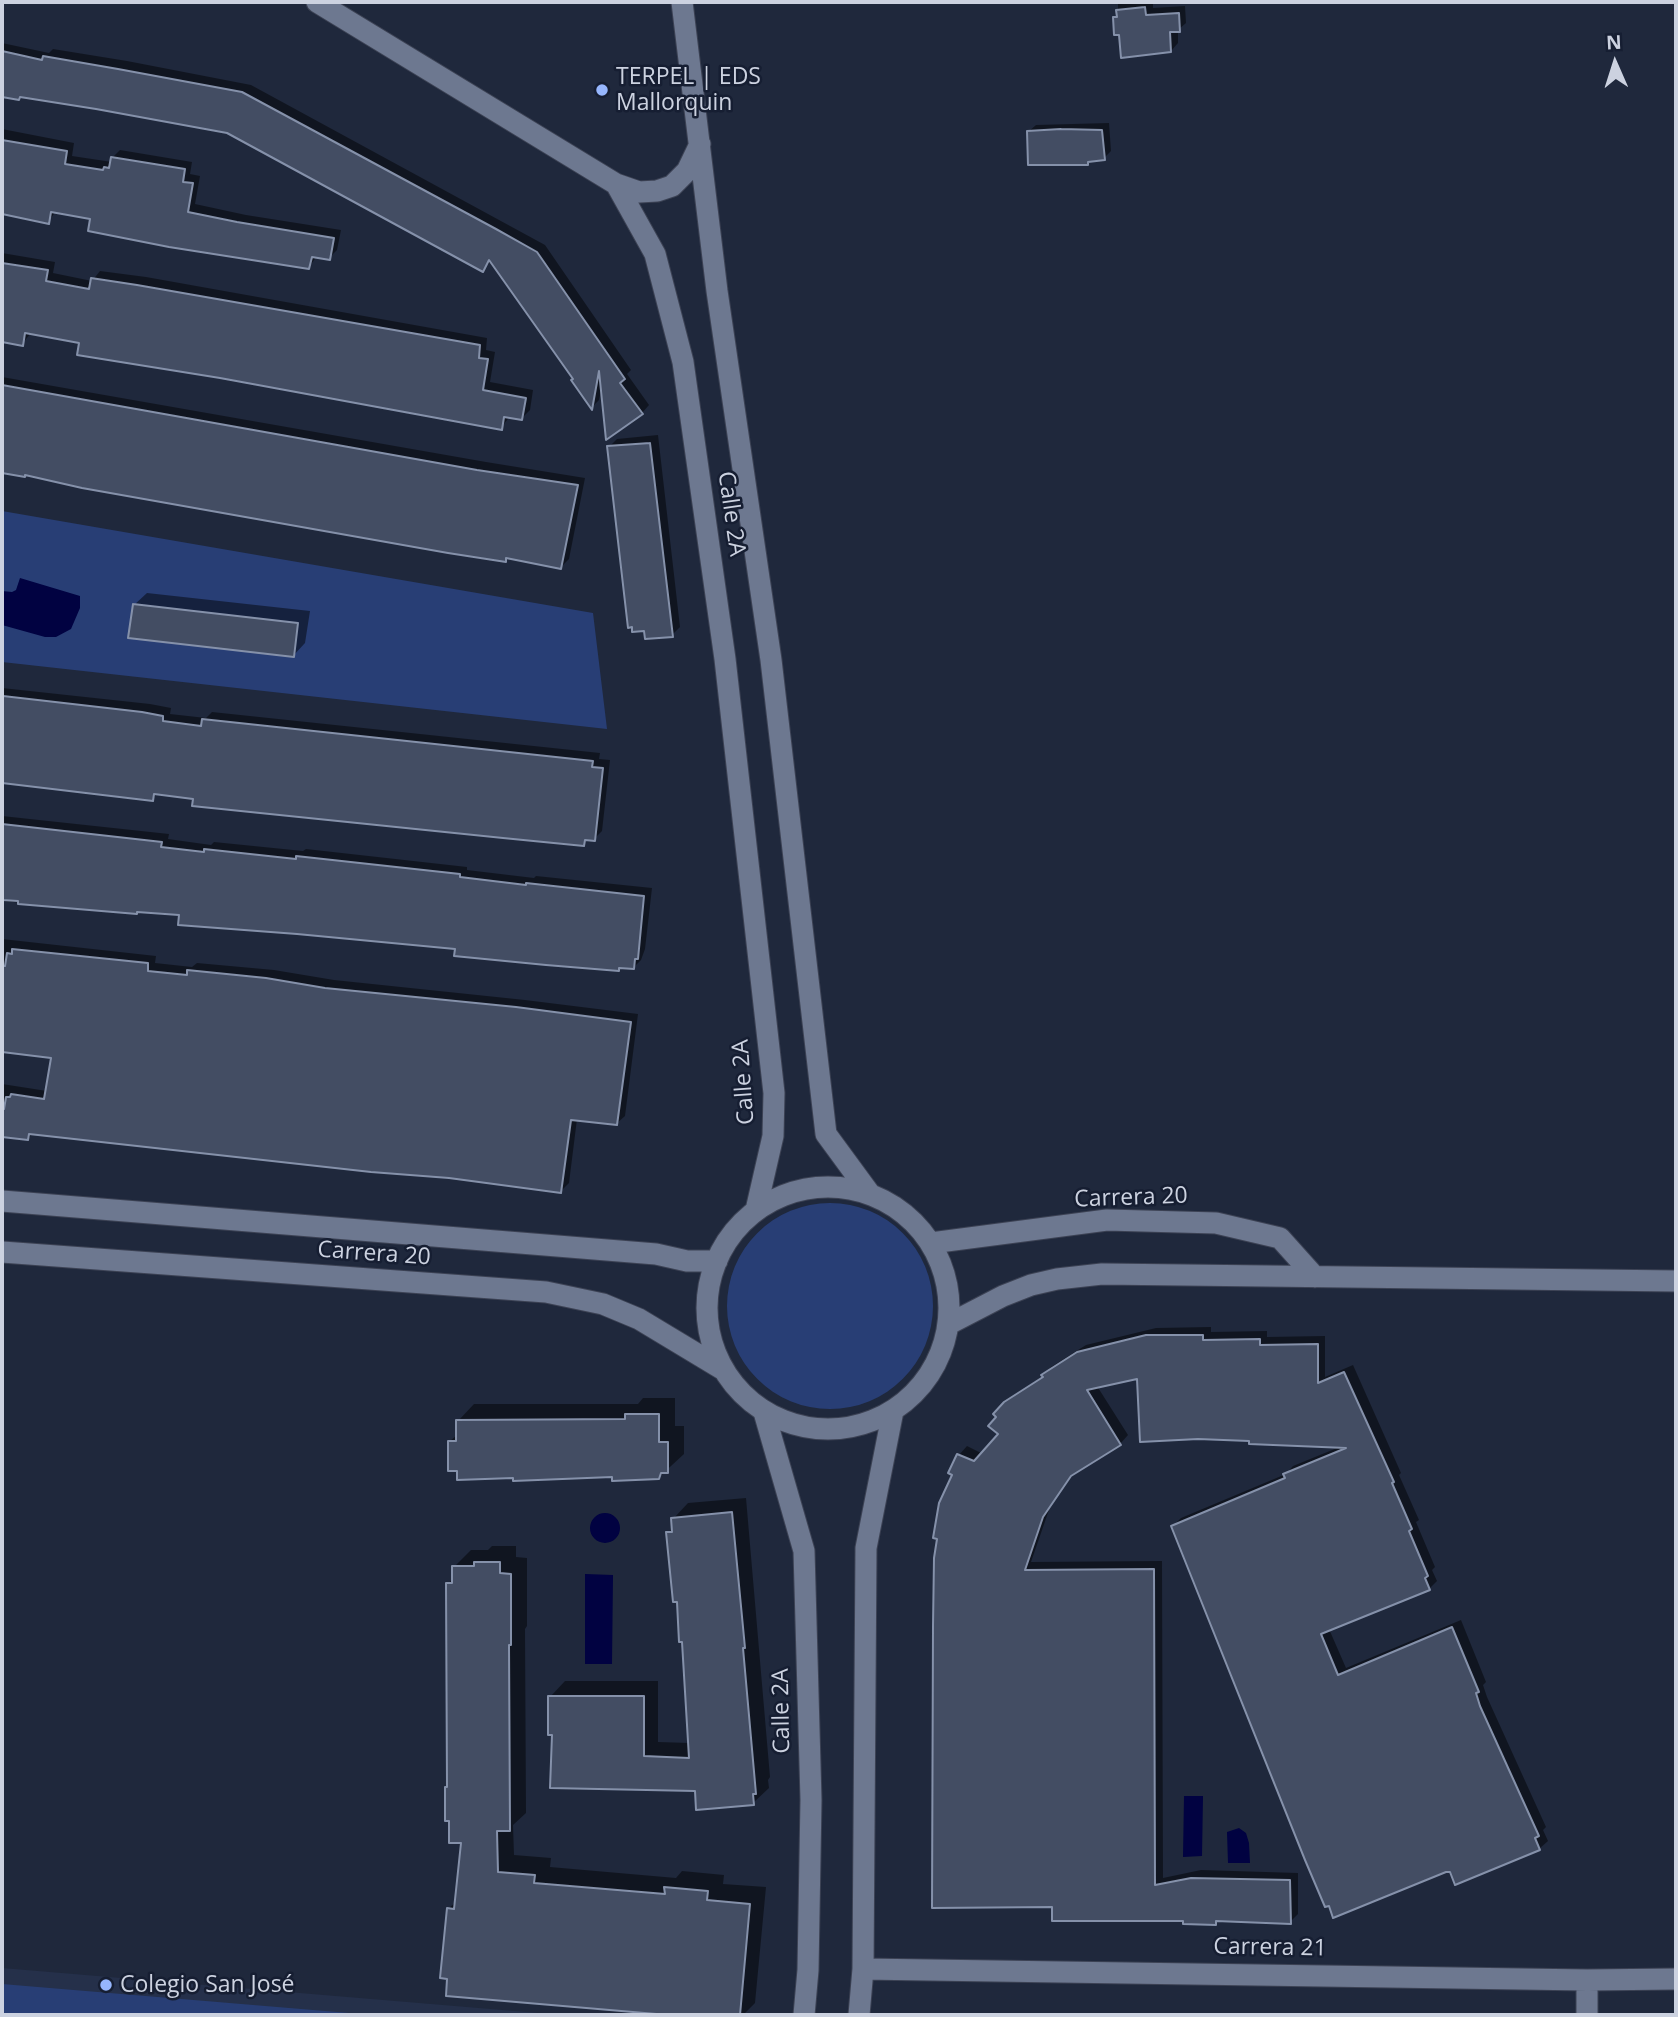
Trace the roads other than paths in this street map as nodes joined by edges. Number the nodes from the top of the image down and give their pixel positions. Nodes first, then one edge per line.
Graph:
1 (317, 2) edge
2 (682, 2) edge
3 (700, 144) junction
4 (616, 184) junction
5 (870, 1194) junction
6 (2, 1201) edge
7 (756, 1210) junction
8 (931, 1243) junction
9 (2, 1252) edge
10 (717, 1261) junction
11 (1315, 1277) junction
12 (1676, 1281) edge
13 (949, 1324) junction
14 (724, 1370) junction
15 (893, 1411) junction
16 (764, 1412) junction
17 (863, 1969) junction
18 (1676, 1979) edge
19 (1587, 1980) junction
20 (804, 2015) edge
21 (859, 2015) edge
22 (1587, 2015) edge

1 - 4 street, Calle 2A
2 - 3 street, Calle 2A
3 - 4 street
3 - 5 street, Calle 2A
4 - 7 street, Calle 2A
5 - 7 street
5 - 8 street
6 - 10 street, Carrera 20
7 - 10 street
8 - 11 street, Carrera 20
8 - 13 street
9 - 14 street, Carrera 20
10 - 14 street
11 - 12 street
11 - 13 street
13 - 15 street
14 - 16 street
15 - 16 street
15 - 17 street
16 - 20 street, Calle 2A
17 - 19 street, Carrera 21
17 - 21 street
18 - 19 street, Carrera 21
19 - 22 street

